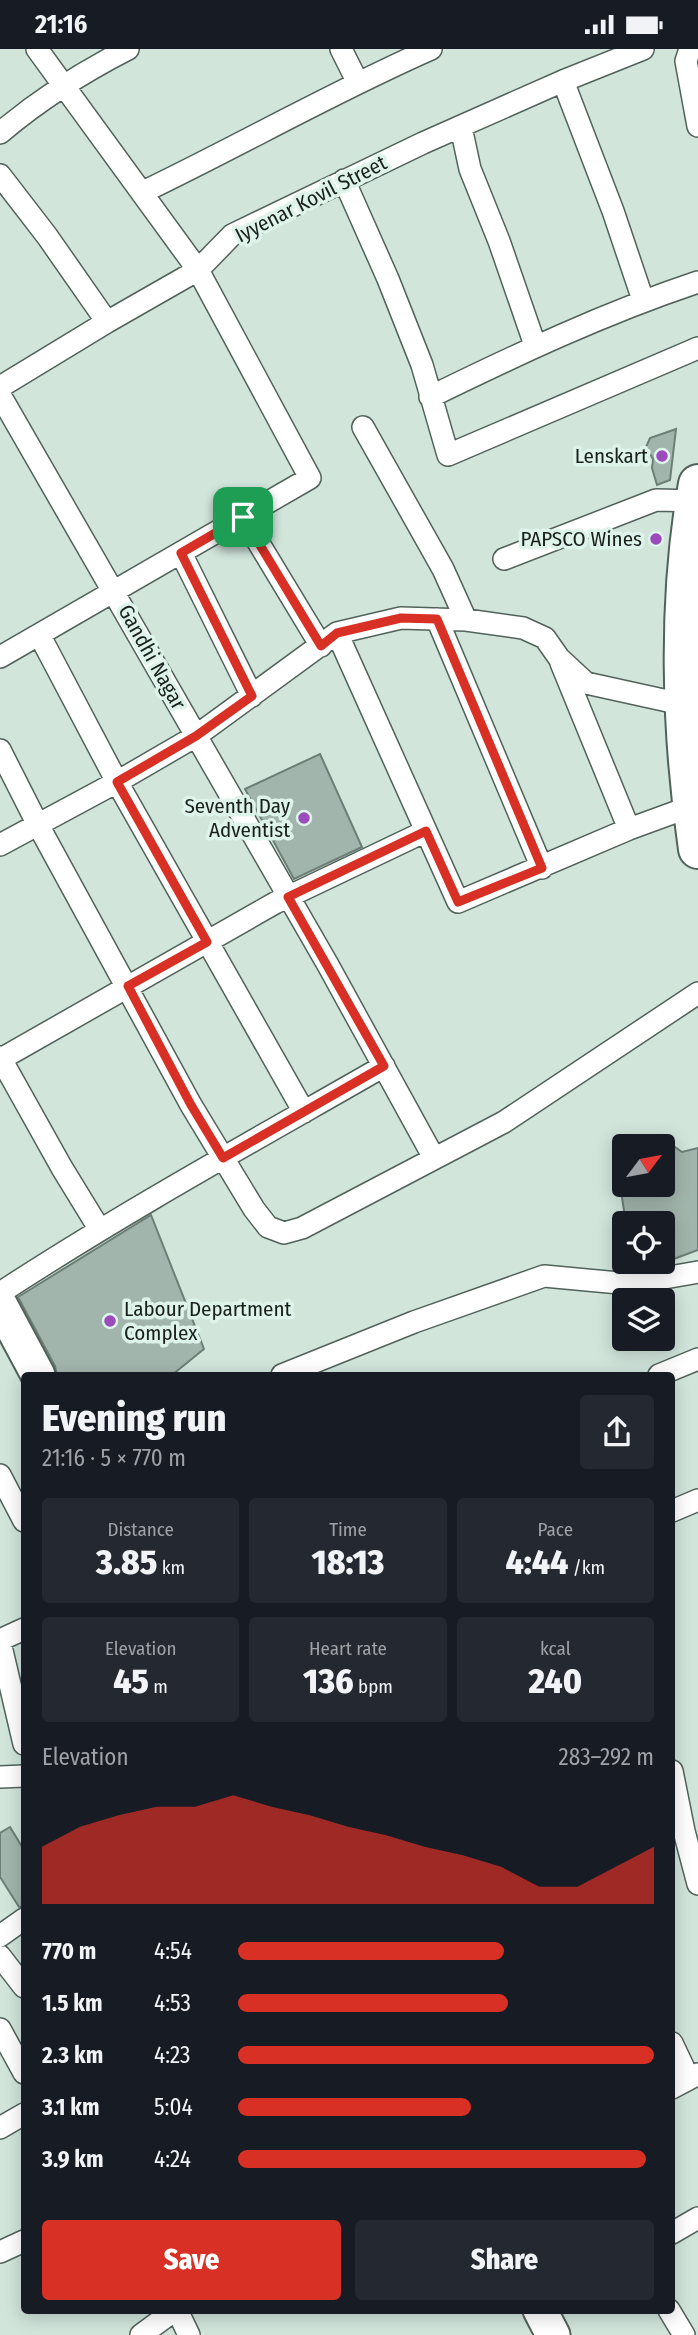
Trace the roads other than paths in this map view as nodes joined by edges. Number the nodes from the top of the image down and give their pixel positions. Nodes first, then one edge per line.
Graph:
1 (37, 49) edge
2 (128, 49) edge
3 (341, 49) edge
4 (431, 49) edge
5 (643, 49) edge
6 (690, 49) edge
7 (563, 81) junction
8 (358, 83) junction
9 (65, 85) junction
10 (698, 125) edge
11 (461, 127) junction
12 (0, 133) edge
13 (0, 175) edge
14 (344, 180) junction
15 (143, 192) junction
16 (198, 270) junction
17 (698, 282) edge
18 (643, 300) junction
19 (107, 322) junction
20 (535, 345) junction
21 (698, 348) edge
22 (0, 387) edge
23 (0, 395) edge
24 (430, 397) junction
25 (363, 428) dead end
26 (697, 495) edge
27 (243, 517) junction
28 (181, 553) junction
29 (504, 559) dead end
30 (115, 591) junction
31 (437, 619) junction
32 (466, 620) junction
33 (40, 636) junction
34 (329, 640) junction
35 (0, 657) edge
36 (559, 658) junction
37 (252, 696) junction
38 (686, 705) junction
39 (196, 736) junction
40 (0, 750) edge
41 (117, 782) junction
42 (692, 806) junction
43 (37, 823) junction
44 (629, 829) junction
45 (426, 831) junction
46 (0, 845) edge
47 (698, 849) edge
48 (542, 868) junction
49 (288, 897) junction
50 (207, 942) junction
51 (128, 986) junction
52 (698, 993) edge
53 (1, 1058) edge
54 (384, 1066) junction
55 (304, 1112) junction
56 (223, 1158) junction
57 (434, 1159) junction
58 (100, 1230) junction
59 (698, 1272) edge
60 (0, 1293) edge
61 (0, 1304) edge
62 (698, 1359) edge
63 (36, 1372) edge
64 (289, 1372) edge
65 (666, 1372) edge
66 (0, 1475) edge
67 (698, 1500) edge
68 (675, 1510) edge
69 (21, 1515) edge
70 (21, 1630) edge
71 (0, 1641) edge
72 (21, 1731) edge
73 (21, 1776) edge
74 (0, 1777) edge
75 (675, 1802) edge
76 (678, 1834) edge
77 (698, 1884) edge
78 (21, 1921) edge
79 (0, 1936) edge
80 (0, 1956) edge
81 (21, 1983) edge
82 (0, 2029) edge
83 (675, 2051) edge
84 (21, 2068) edge
85 (686, 2080) edge
86 (21, 2115) edge
87 (0, 2128) edge
88 (698, 2218) edge
89 (675, 2231) edge
90 (21, 2242) edge
91 (0, 2252) edge
92 (170, 2314) edge
93 (178, 2314) edge
94 (542, 2314) edge
95 (671, 2314) edge
96 (141, 2335) edge
97 (189, 2335) edge
98 (553, 2335) edge
99 (684, 2335) edge

1 - 9 street
2 - 9 street
3 - 8 street
4 - 8 street
5 - 7 street, Iyyenar Kovil Street
6 - 10 street
7 - 11 street, Iyyenar Kovil Street
7 - 18 street
8 - 15 street
9 - 12 street
9 - 15 street
11 - 14 street, Iyyenar Kovil Street
11 - 20 street
13 - 19 street
14 - 16 street, Iyyenar Kovil Street
14 - 24 street
15 - 16 street
16 - 19 street, Iyyenar Kovil Street
16 - 27 street
17 - 18 street
18 - 20 street
19 - 22 street, Iyyenar Kovil Street
20 - 24 street
21 - 24 street
23 - 30 street
25 - 32 street
26 - 29 street
26 - 38 highway
27 - 28 street
27 - 34 street
28 - 30 street
28 - 37 street
30 - 33 street, Gandhi Nagar
30 - 39 street, Gandhi Nagar
31 - 32 street
31 - 34 street
31 - 48 street
32 - 36 street
33 - 35 street, Gandhi Nagar
33 - 41 street
34 - 37 street
34 - 45 street
36 - 38 street
36 - 44 street
37 - 39 street
38 - 42 highway
39 - 41 street
39 - 49 street, Gandhi Nagar
40 - 43 street
41 - 43 street
41 - 50 street
42 - 44 street
42 - 47 highway
43 - 46 street
43 - 51 street
44 - 48 street
45 - 48 street
45 - 49 street
49 - 50 street
49 - 54 street, Gandhi Nagar
50 - 51 street
50 - 55 street
51 - 53 street
51 - 56 street
52 - 57 street
53 - 58 street
54 - 55 street
54 - 57 street, Gandhi Nagar
55 - 56 street
56 - 57 street
56 - 58 street
58 - 60 street
59 - 64 street
61 - 63 main road
62 - 65 street
66 - 69 street
67 - 68 street
70 - 71 street
71 - 72 street
73 - 74 street
75 - 76 street
76 - 77 street
78 - 79 street
80 - 81 street
82 - 84 street
83 - 85 street
86 - 87 street
88 - 89 street
90 - 91 street
92 - 96 street
93 - 97 street
94 - 98 main road
95 - 99 street

